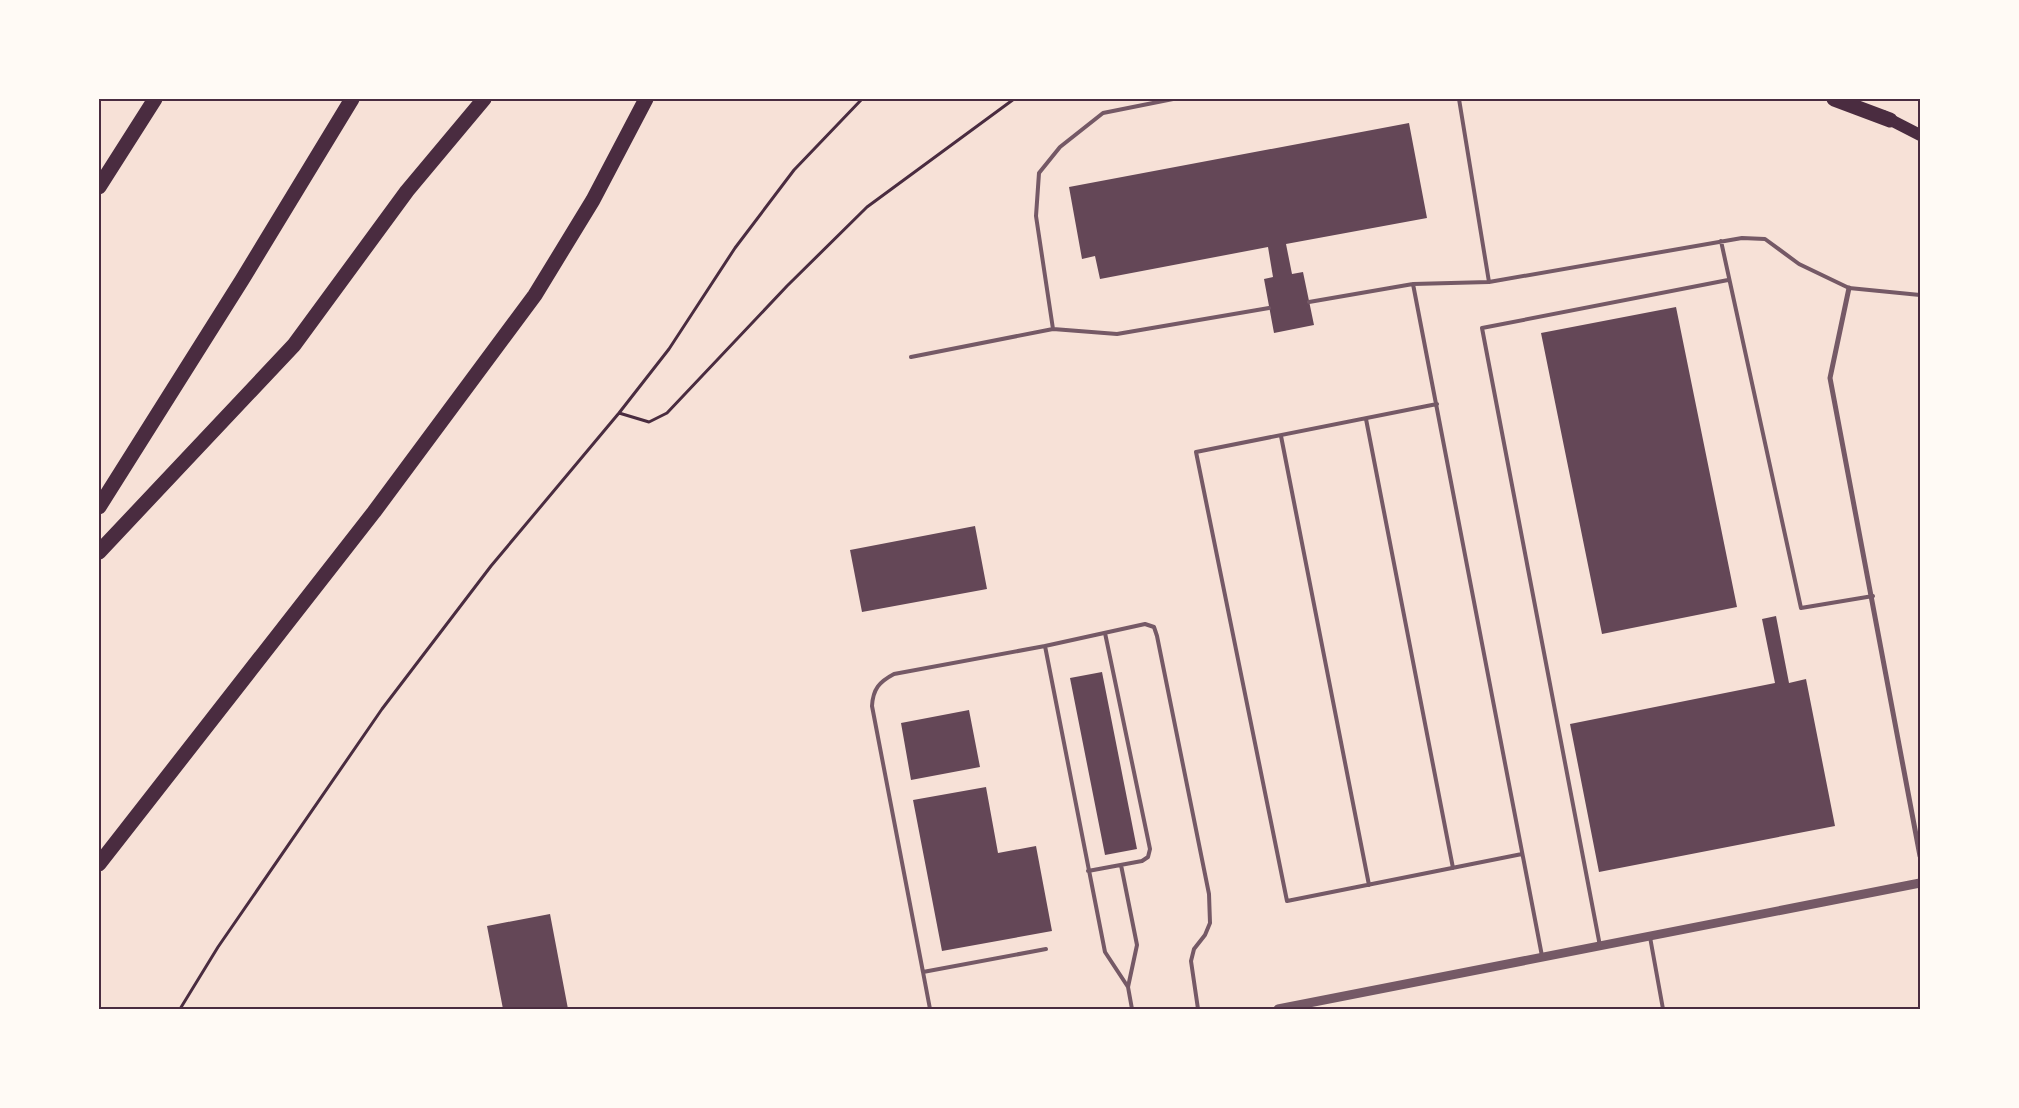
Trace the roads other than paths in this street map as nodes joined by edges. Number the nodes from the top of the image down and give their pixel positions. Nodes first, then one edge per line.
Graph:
1 (155, 99) edge
2 (352, 99) edge
3 (484, 99) edge
4 (646, 99) edge
5 (1173, 99) edge
6 (1459, 99) edge
7 (1834, 99) edge
8 (1850, 99) edge
9 (1890, 120) junction
10 (1920, 135) edge
11 (99, 187) edge
12 (1721, 241) junction
13 (1728, 280) junction
14 (1490, 282) junction
15 (1413, 284) junction
16 (1849, 288) junction
17 (1920, 295) edge
18 (1309, 302) dead end
19 (1269, 308) dead end
20 (1053, 329) junction
21 (911, 357) dead end
22 (1437, 404) junction
23 (1366, 419) junction
24 (1281, 436) junction
25 (99, 507) edge
26 (99, 552) edge
27 (1873, 596) junction
28 (1104, 633) junction
29 (1045, 646) junction
30 (1522, 854) junction
31 (1920, 856) edge
32 (99, 864) edge
33 (1121, 865) junction
34 (1453, 868) junction
35 (1088, 871) junction
36 (1920, 883) edge
37 (1370, 884) junction
38 (1650, 937) junction
39 (1600, 946) junction
40 (1046, 949) dead end
41 (1542, 958) junction
42 (923, 972) junction
43 (1128, 987) junction
44 (930, 1009) edge
45 (1132, 1009) edge
46 (1198, 1009) edge
47 (1278, 1009) edge
48 (1663, 1009) edge

1 - 11 highway
2 - 25 highway
3 - 26 highway
4 - 32 highway
5 - 20 lane
6 - 14 lane
7 - 9 highway
8 - 9 main road
9 - 10 main road
12 - 13 lane
12 - 14 lane
12 - 16 lane
13 - 27 lane
13 - 39 lane
14 - 15 lane
15 - 18 lane
15 - 22 lane
16 - 17 lane
16 - 27 street
19 - 20 lane
20 - 21 lane
22 - 23 lane
22 - 30 lane
23 - 24 lane
23 - 34 lane
24 - 37 lane
24 - 37 lane
27 - 31 street
28 - 29 lane
28 - 33 lane
28 - 46 lane
29 - 35 lane
29 - 42 lane
30 - 34 lane
30 - 41 lane
33 - 35 lane
33 - 43 lane
34 - 37 lane
35 - 43 lane
36 - 38 street
38 - 39 street
38 - 48 lane
39 - 41 street
40 - 42 lane
41 - 47 street
42 - 44 lane
43 - 45 lane

